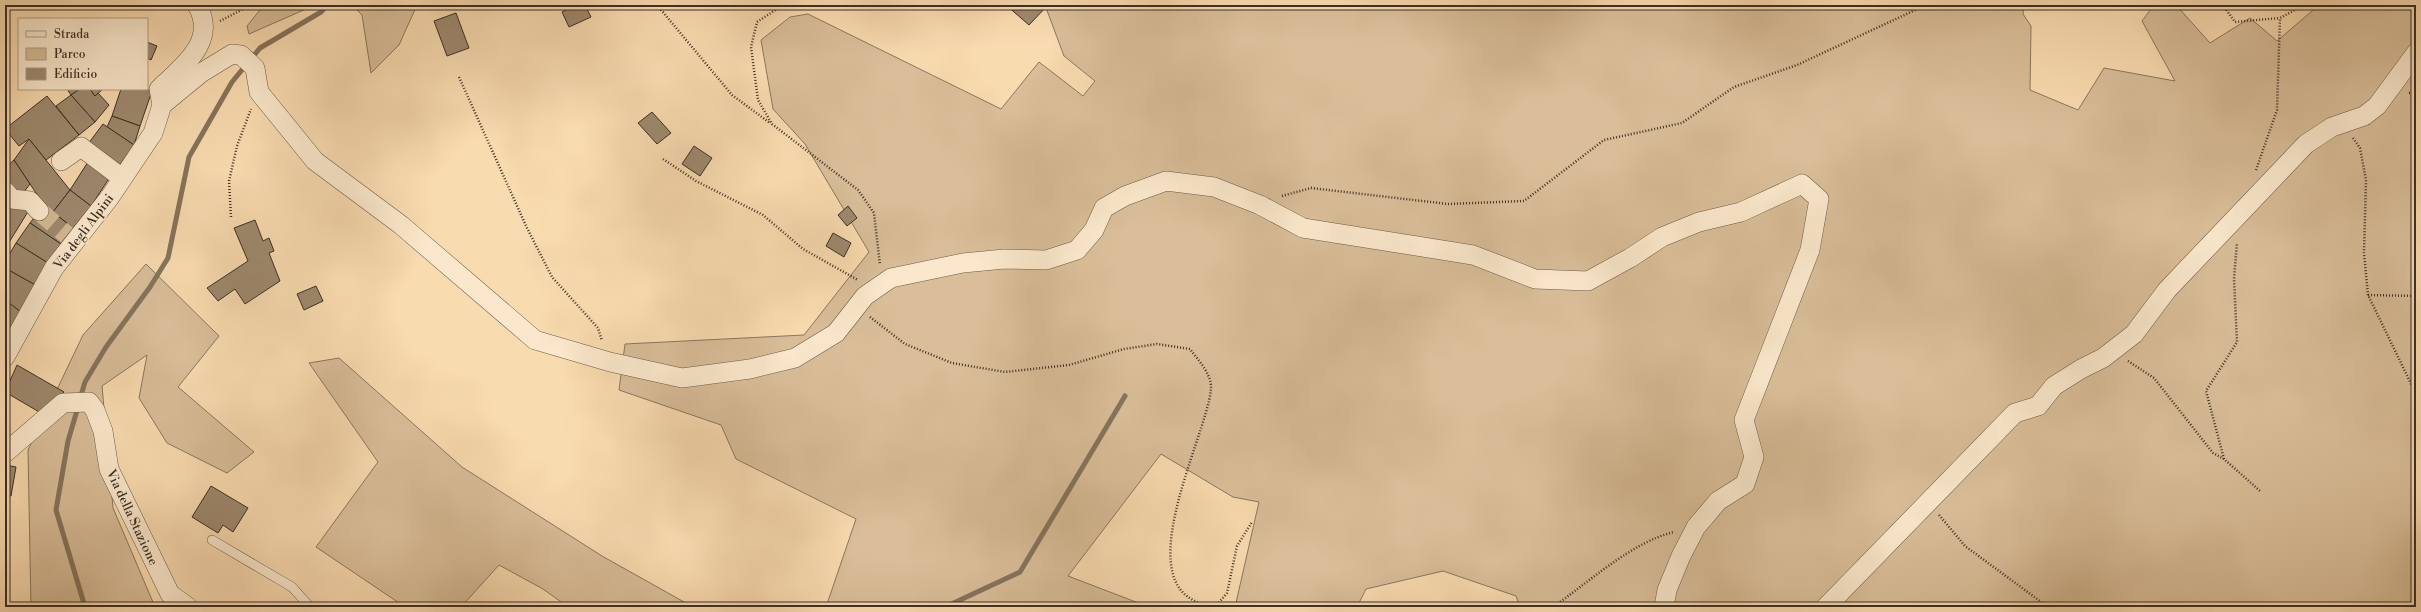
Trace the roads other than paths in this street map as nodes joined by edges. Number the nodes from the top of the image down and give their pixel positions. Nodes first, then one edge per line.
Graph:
1 (197, 5) edge
2 (2416, 53) edge
3 (162, 105) junction
4 (61, 161) dead end
5 (122, 178) junction
6 (5, 191) edge
7 (39, 211) tunnel mouth
8 (8, 347) edge
9 (5, 453) edge
10 (212, 540) dead end
11 (188, 607) edge
12 (310, 607) edge
13 (1664, 607) edge
14 (1826, 607) edge

1 - 3 street, Via degli Alpini
2 - 14 street
3 - 5 street, Via degli Alpini
3 - 13 street
4 - 5 street
5 - 8 street, Via degli Alpini
6 - 7 street
9 - 11 street, Via della Stazione
10 - 12 lane

